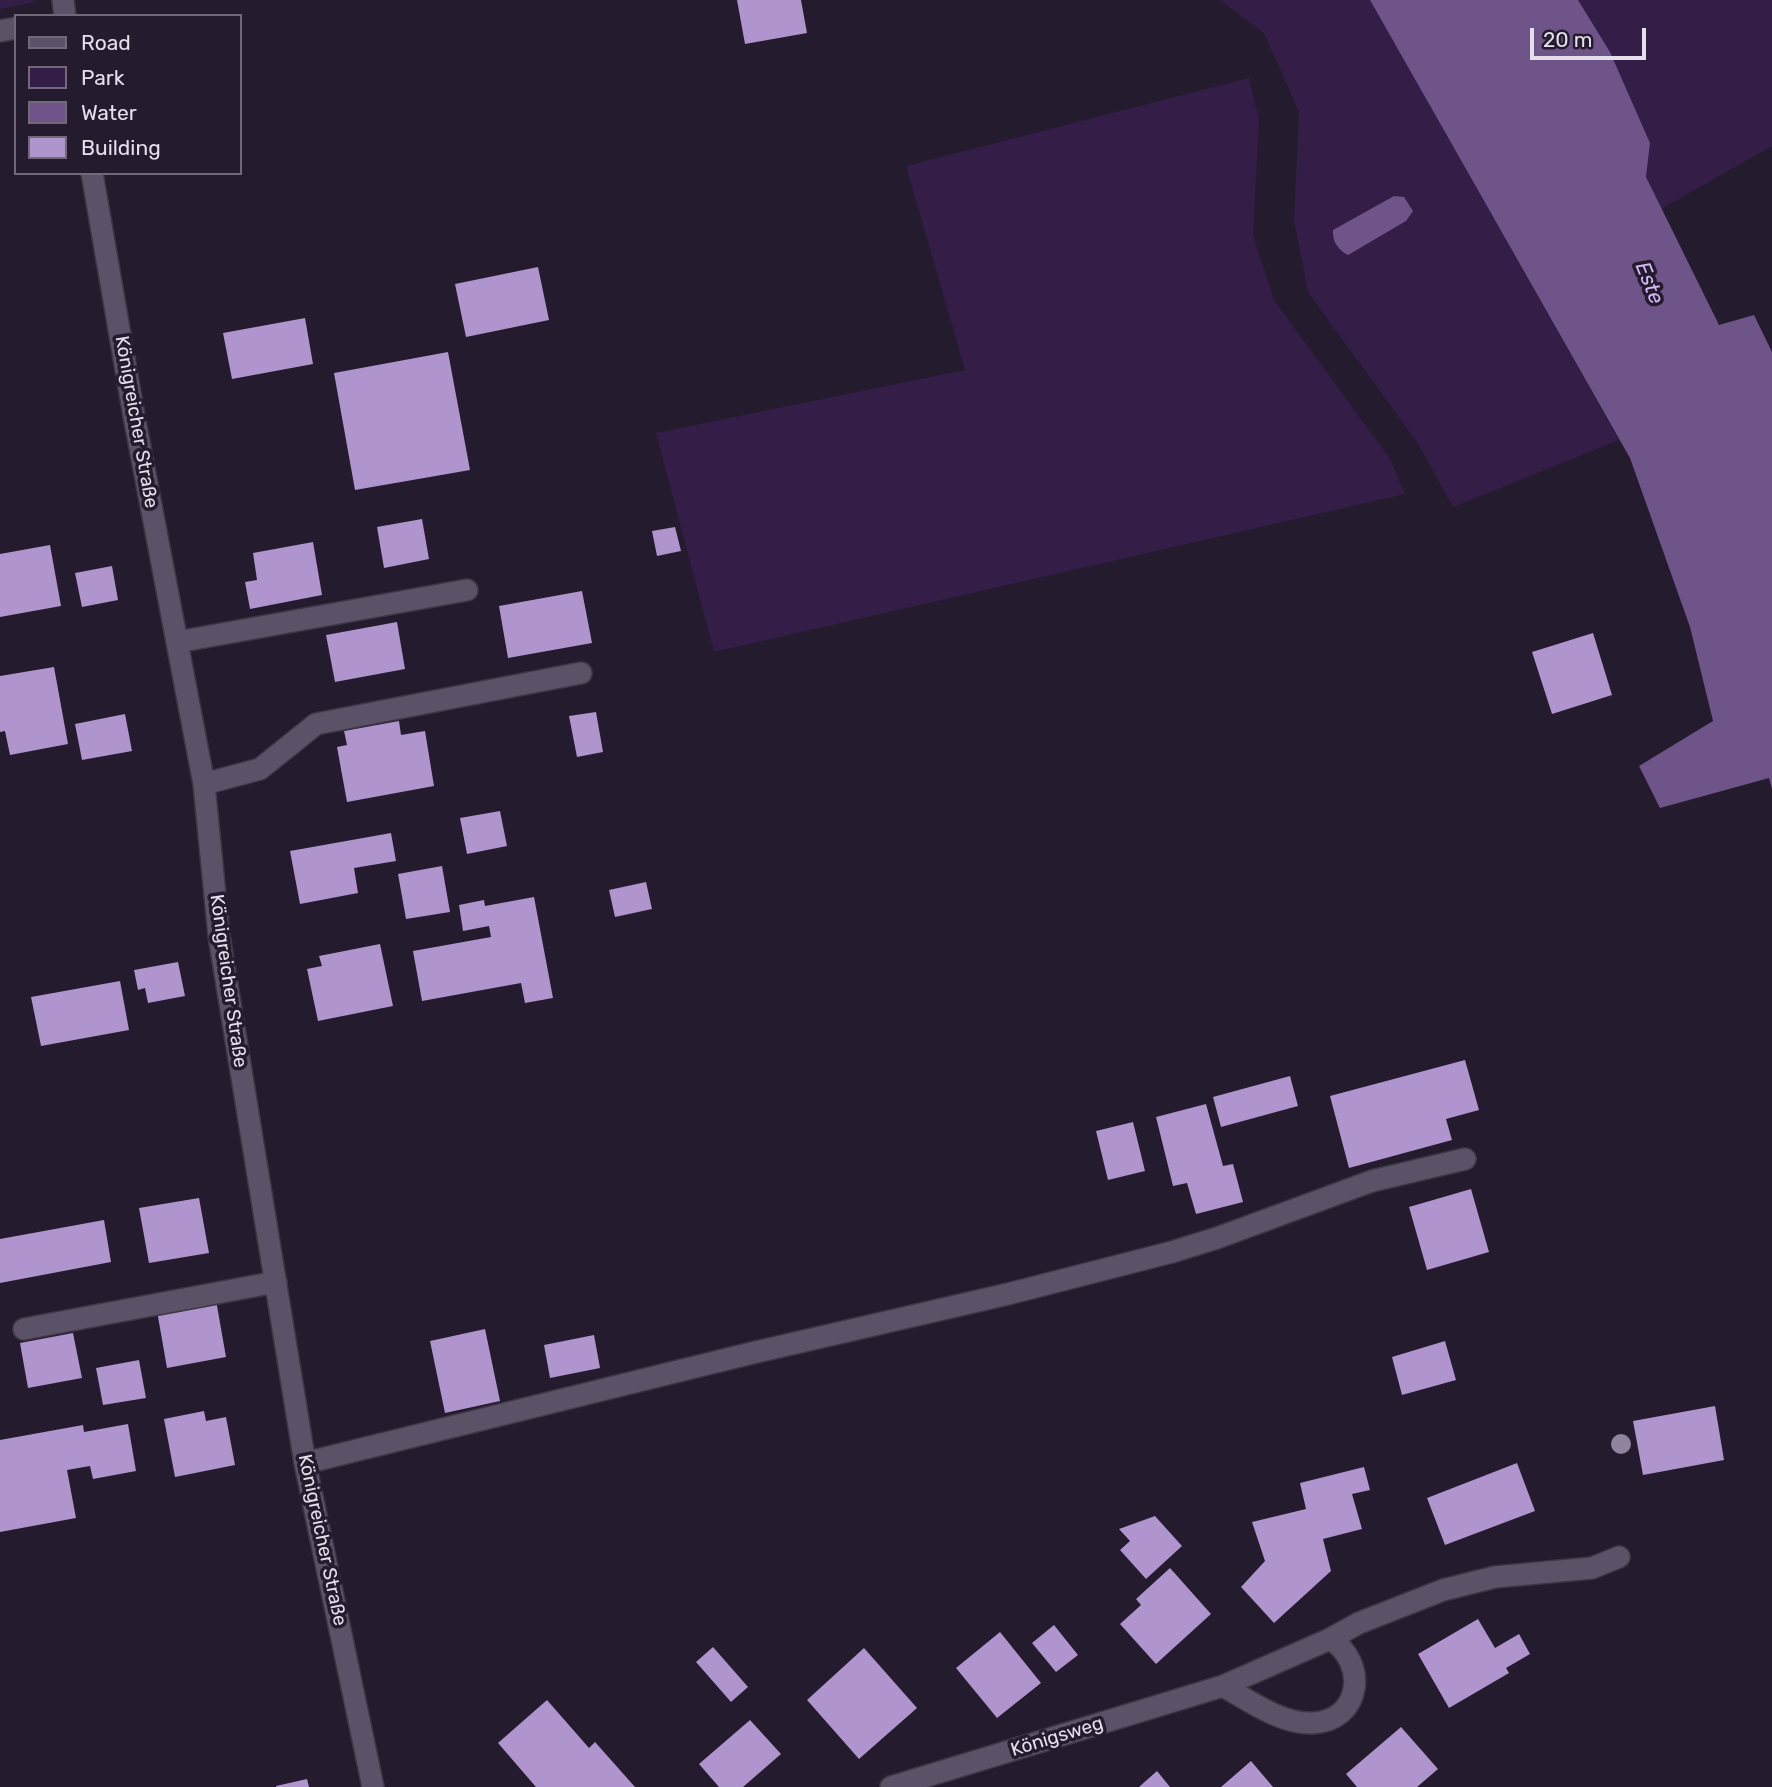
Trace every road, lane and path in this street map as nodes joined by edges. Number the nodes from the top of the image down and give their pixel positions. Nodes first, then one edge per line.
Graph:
1 (92, 175) edge
2 (467, 590) dead end
3 (177, 642) junction
4 (581, 673) dead end
5 (204, 784) junction
6 (1465, 1159) dead end
7 (276, 1282) junction
8 (24, 1329) dead end
9 (305, 1462) junction
10 (1619, 1557) dead end
11 (1330, 1639) junction
12 (1223, 1686) junction
13 (373, 1787) edge
14 (891, 1787) edge

1 - 3 street, Königreicher Straße
2 - 3 street
3 - 5 street, Königreicher Straße
4 - 5 street
5 - 7 street, Königreicher Straße
6 - 9 street
7 - 8 street
7 - 9 street, Königreicher Straße
9 - 13 street, Königreicher Straße
10 - 11 street, Königsweg
11 - 12 street, Königsweg
11 - 12 street
12 - 14 street, Königsweg

